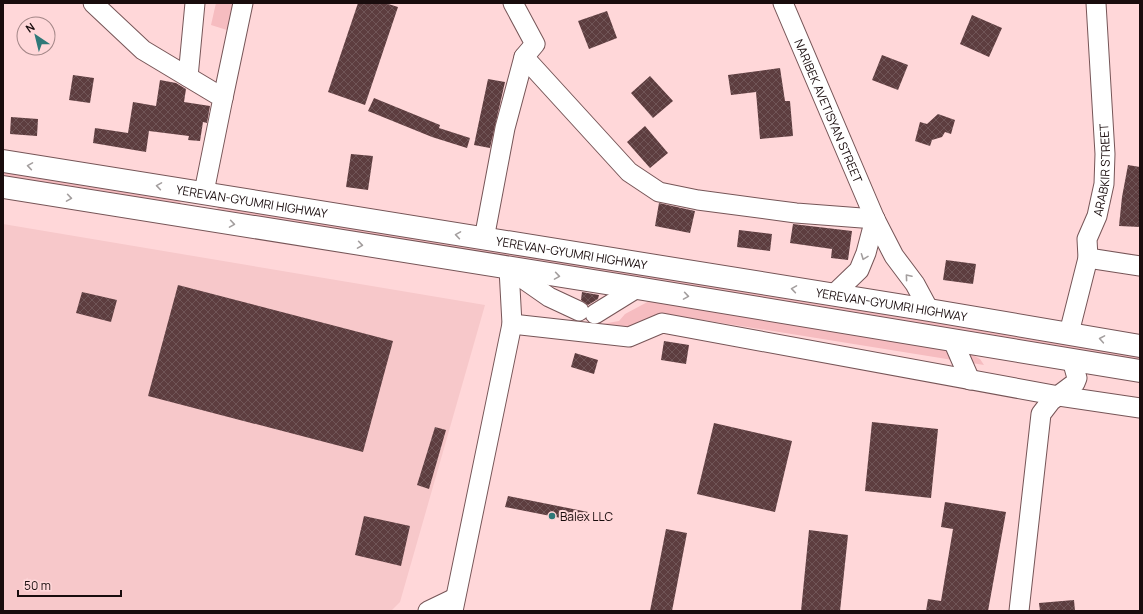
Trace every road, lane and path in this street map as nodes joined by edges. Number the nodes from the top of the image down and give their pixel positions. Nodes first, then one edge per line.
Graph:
1 (93, 3) edge
2 (195, 3) edge
3 (243, 3) edge
4 (513, 3) edge
5 (783, 3) edge
6 (1096, 3) edge
7 (524, 57) junction
8 (188, 77) junction
9 (223, 98) junction
10 (3, 161) edge
11 (3, 187) edge
12 (201, 192) junction
13 (193, 218) junction
14 (875, 219) junction
15 (484, 239) junction
16 (1088, 258) junction
17 (1140, 266) edge
18 (509, 269) junction
19 (637, 288) junction
20 (833, 295) junction
21 (929, 310) junction
22 (512, 324) junction
23 (1069, 333) junction
24 (953, 341) junction
25 (1140, 346) edge
26 (1072, 360) junction
27 (1140, 372) edge
28 (970, 380) junction
29 (1059, 396) junction
30 (1140, 408) edge
31 (454, 604) edge
32 (428, 611) edge
33 (1019, 611) edge

1 - 8 street
2 - 8 street
3 - 9 street
4 - 7 street
5 - 14 street, NARIBEK AVETISYAN STREET
6 - 16 street, ARABKIR STREET
7 - 14 street
7 - 15 street
8 - 9 street
9 - 12 street
12 -> 10 highway, YEREVAN-GYUMRI HIGHWAY
11 -> 13 highway, YEREVAN-GYUMRI HIGHWAY
12 - 13 highway
15 -> 12 highway, YEREVAN-GYUMRI HIGHWAY
13 -> 18 highway, YEREVAN-GYUMRI HIGHWAY
14 -> 20 street
21 -> 14 street, NARIBEK AVETISYAN STREET
20 -> 15 highway, YEREVAN-GYUMRI HIGHWAY
16 - 17 street
16 - 23 street, ARABKIR STREET
18 -> 19 highway, YEREVAN-GYUMRI HIGHWAY
18 - 19 street
18 - 22 street
19 -> 24 highway, YEREVAN-GYUMRI HIGHWAY
20 - 21 highway, YEREVAN-GYUMRI HIGHWAY
21 - 23 highway, YEREVAN-GYUMRI HIGHWAY
22 - 28 street
22 - 31 street
25 -> 23 highway, YEREVAN-GYUMRI HIGHWAY
24 - 26 highway, YEREVAN-GYUMRI HIGHWAY
24 - 28 street
26 - 27 highway, YEREVAN-GYUMRI HIGHWAY
26 - 29 street
28 - 29 street
29 - 30 street
29 - 33 street
31 - 32 street

